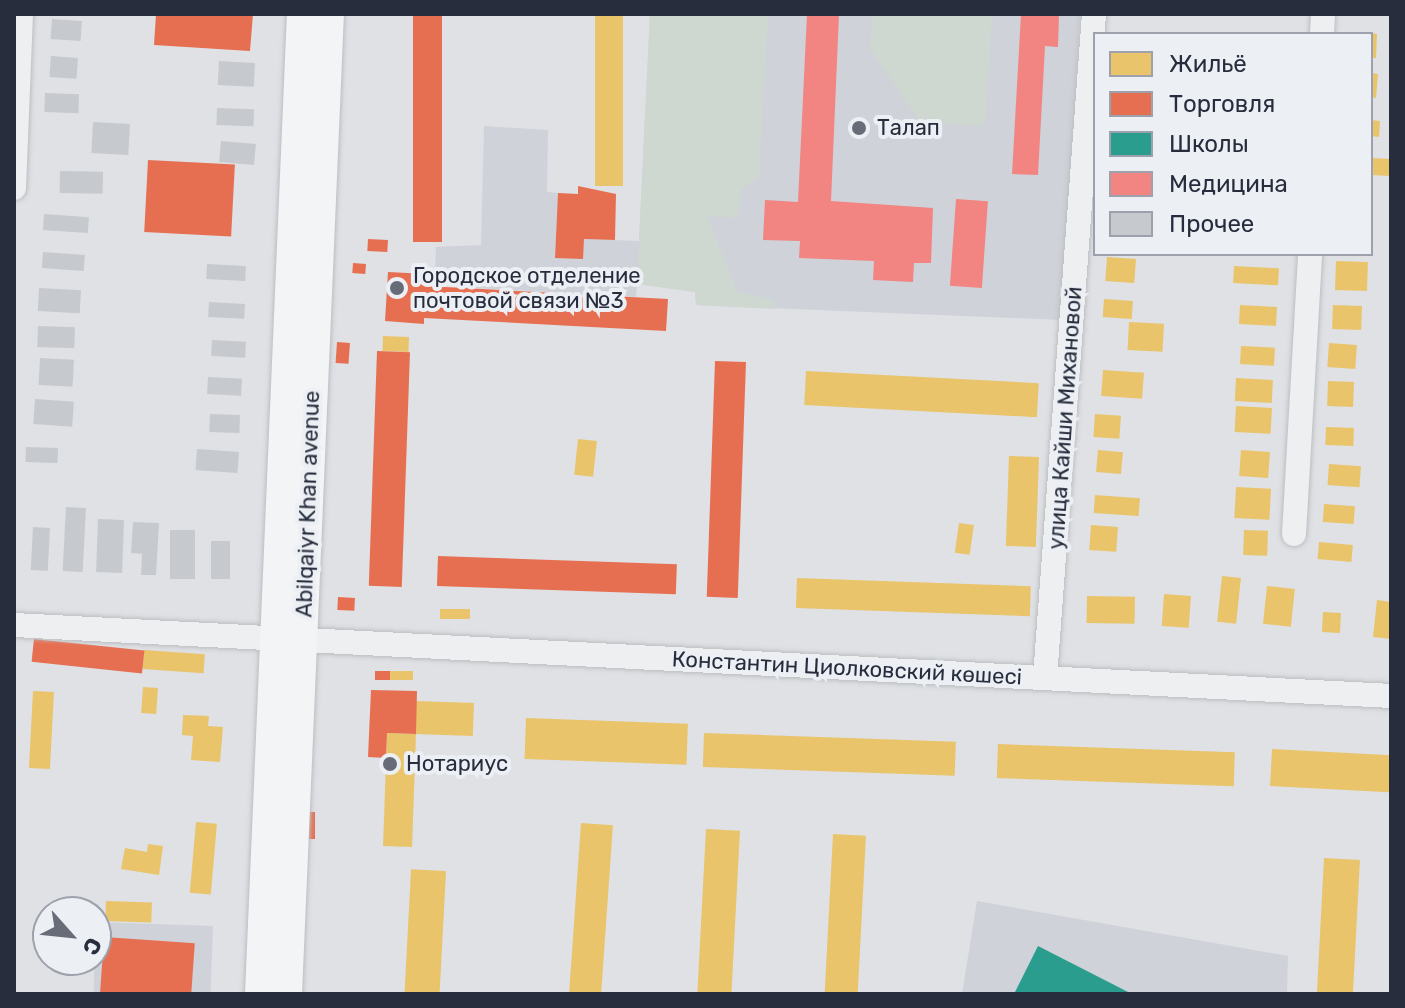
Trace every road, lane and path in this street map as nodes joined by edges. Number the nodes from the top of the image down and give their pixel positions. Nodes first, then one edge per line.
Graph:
1 (21, 14) edge
2 (302, 14) edge
3 (329, 14) edge
4 (1094, 14) edge
5 (14, 188) edge
6 (1310, 256) edge
7 (1294, 534) dead end
8 (14, 625) edge
9 (289, 639) junction
10 (1045, 678) junction
11 (1391, 696) edge
12 (260, 994) edge
13 (287, 994) edge

1 - 5 street
2 - 9 main road, Abilqaiyr Khan avenue
3 - 9 main road, Abilqaiyr Khan avenue
4 - 10 street, улица Кайши Михановой
6 - 7 street
8 - 9 street, Константин Циолковский көшесі
9 - 10 street, Константин Циолковский көшесі
9 - 12 main road, Abilqaiyr Khan avenue
9 - 13 main road, Abilqaiyr Khan avenue
10 - 11 street, Константин Циолковский көшесі

